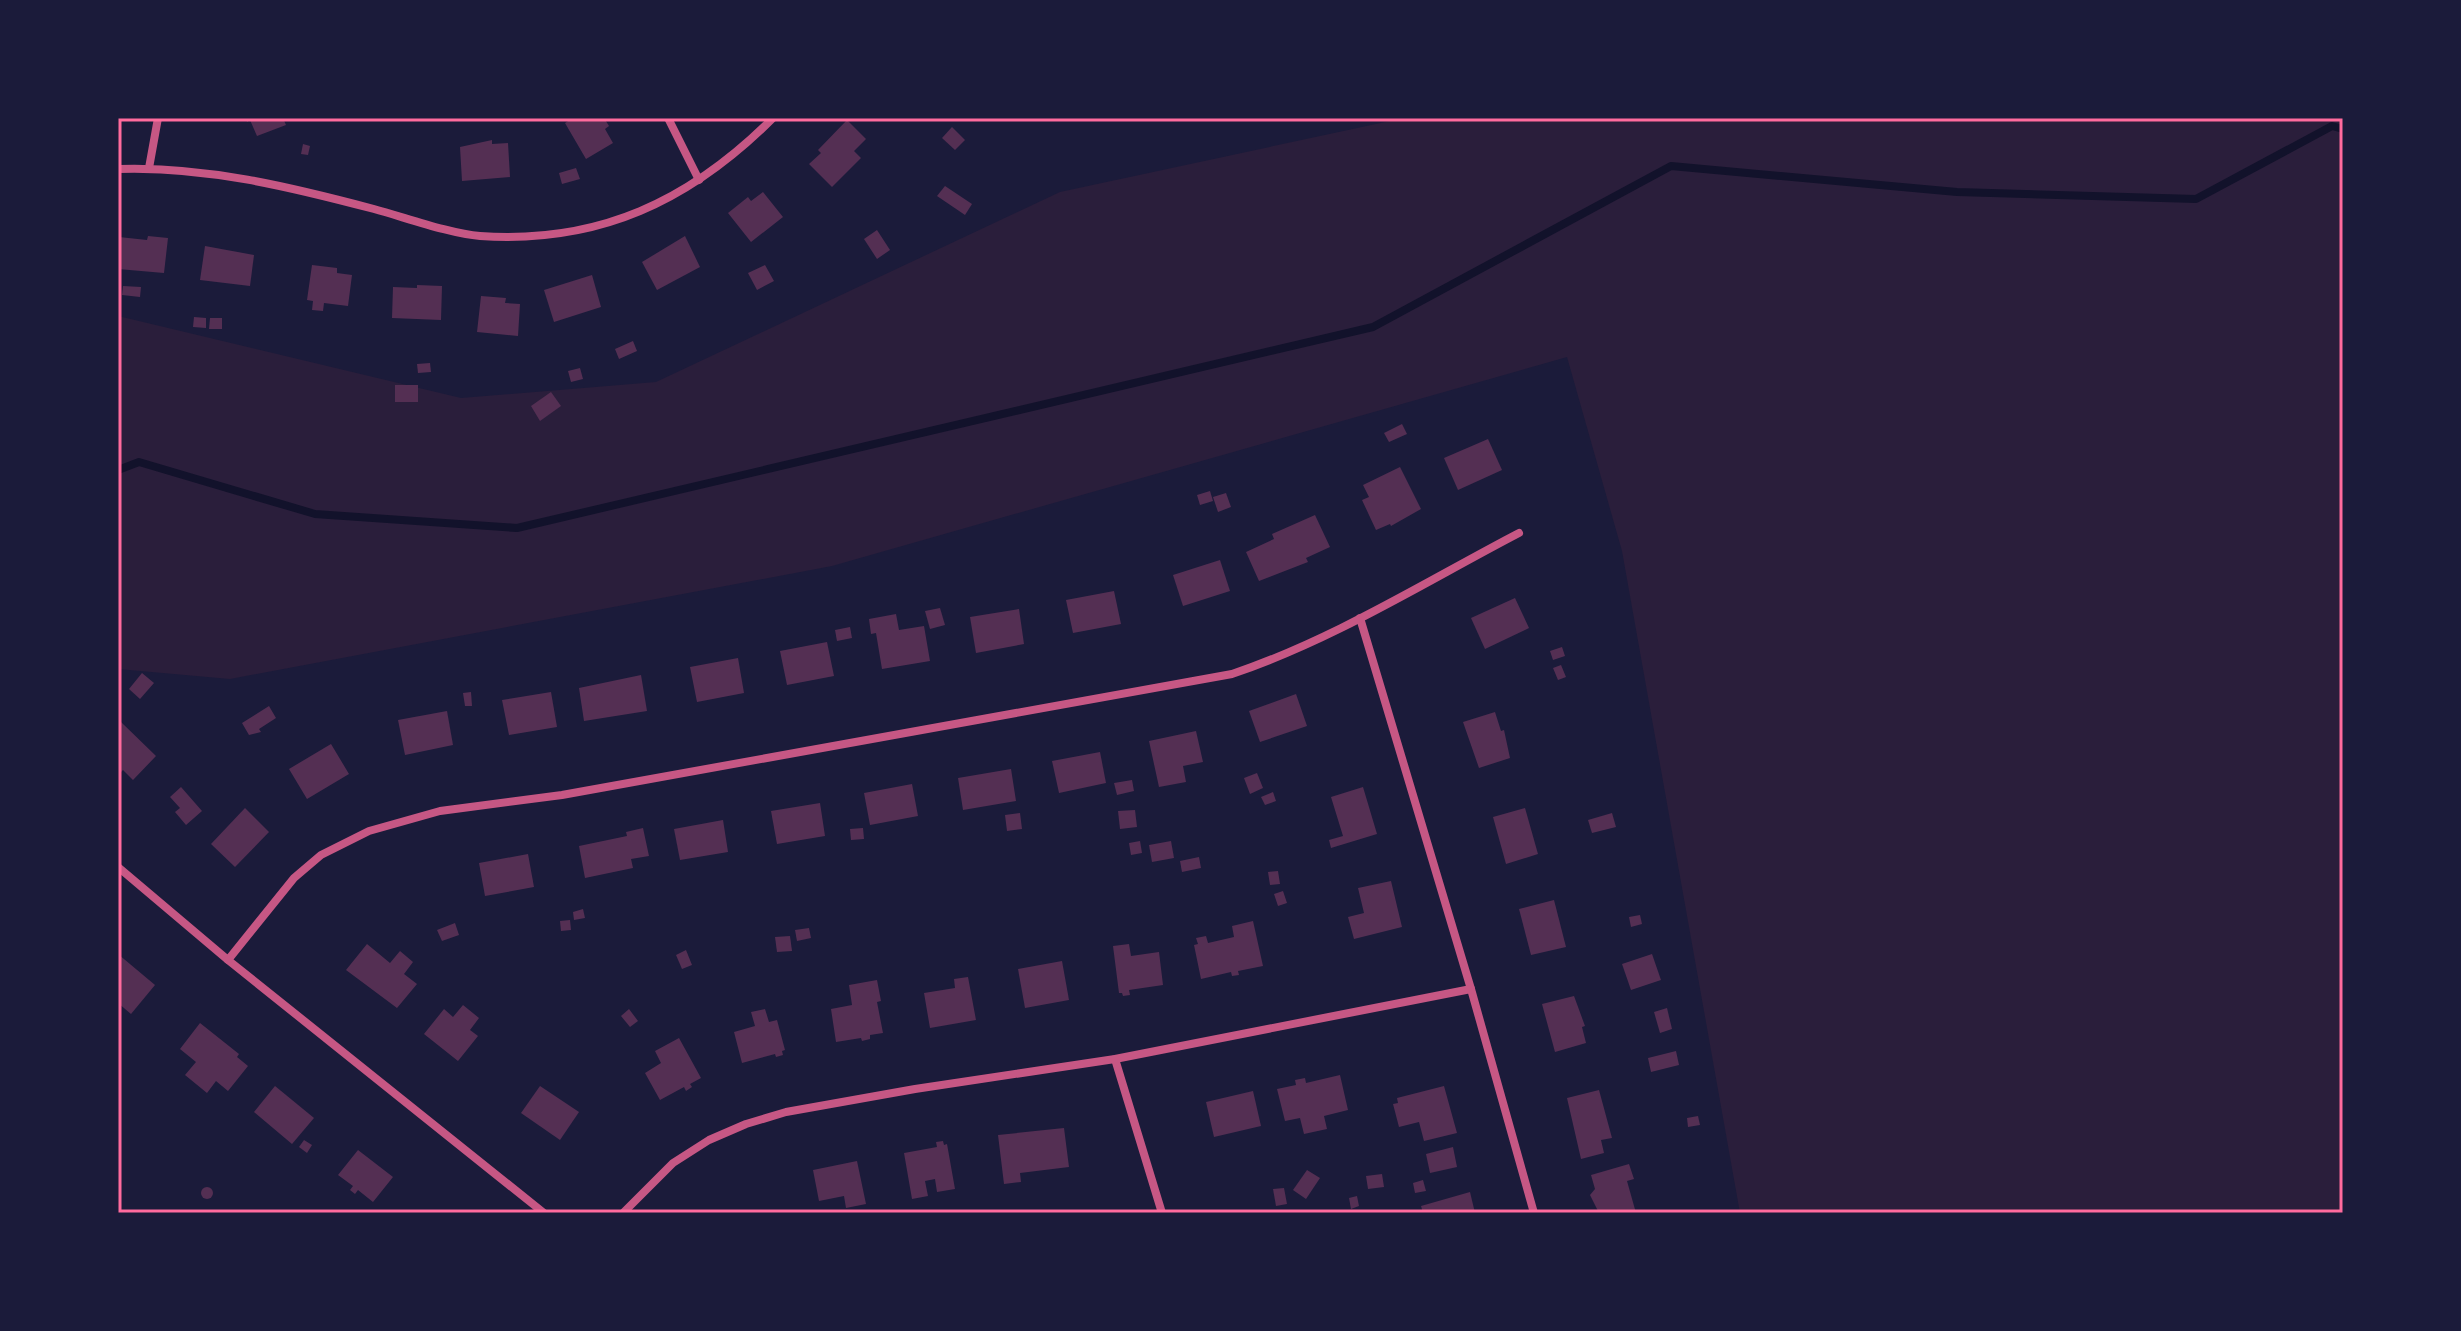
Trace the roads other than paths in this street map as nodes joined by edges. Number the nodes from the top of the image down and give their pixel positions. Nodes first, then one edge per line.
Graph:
1 (158, 118) edge
2 (668, 118) edge
3 (773, 118) edge
4 (149, 168) junction
5 (118, 169) edge
6 (699, 180) junction
7 (1519, 533) dead end
8 (1360, 618) junction
9 (118, 867) edge
10 (228, 960) junction
11 (1471, 989) junction
12 (1115, 1059) junction
13 (544, 1213) edge
14 (623, 1213) edge
15 (1162, 1213) edge
16 (1534, 1213) edge

1 - 4 street
2 - 6 street
3 - 6 street
4 - 5 street
4 - 6 street
7 - 8 street
8 - 10 street
8 - 11 street
9 - 10 street
10 - 13 street
11 - 12 street
11 - 16 street
12 - 14 street
12 - 15 street

